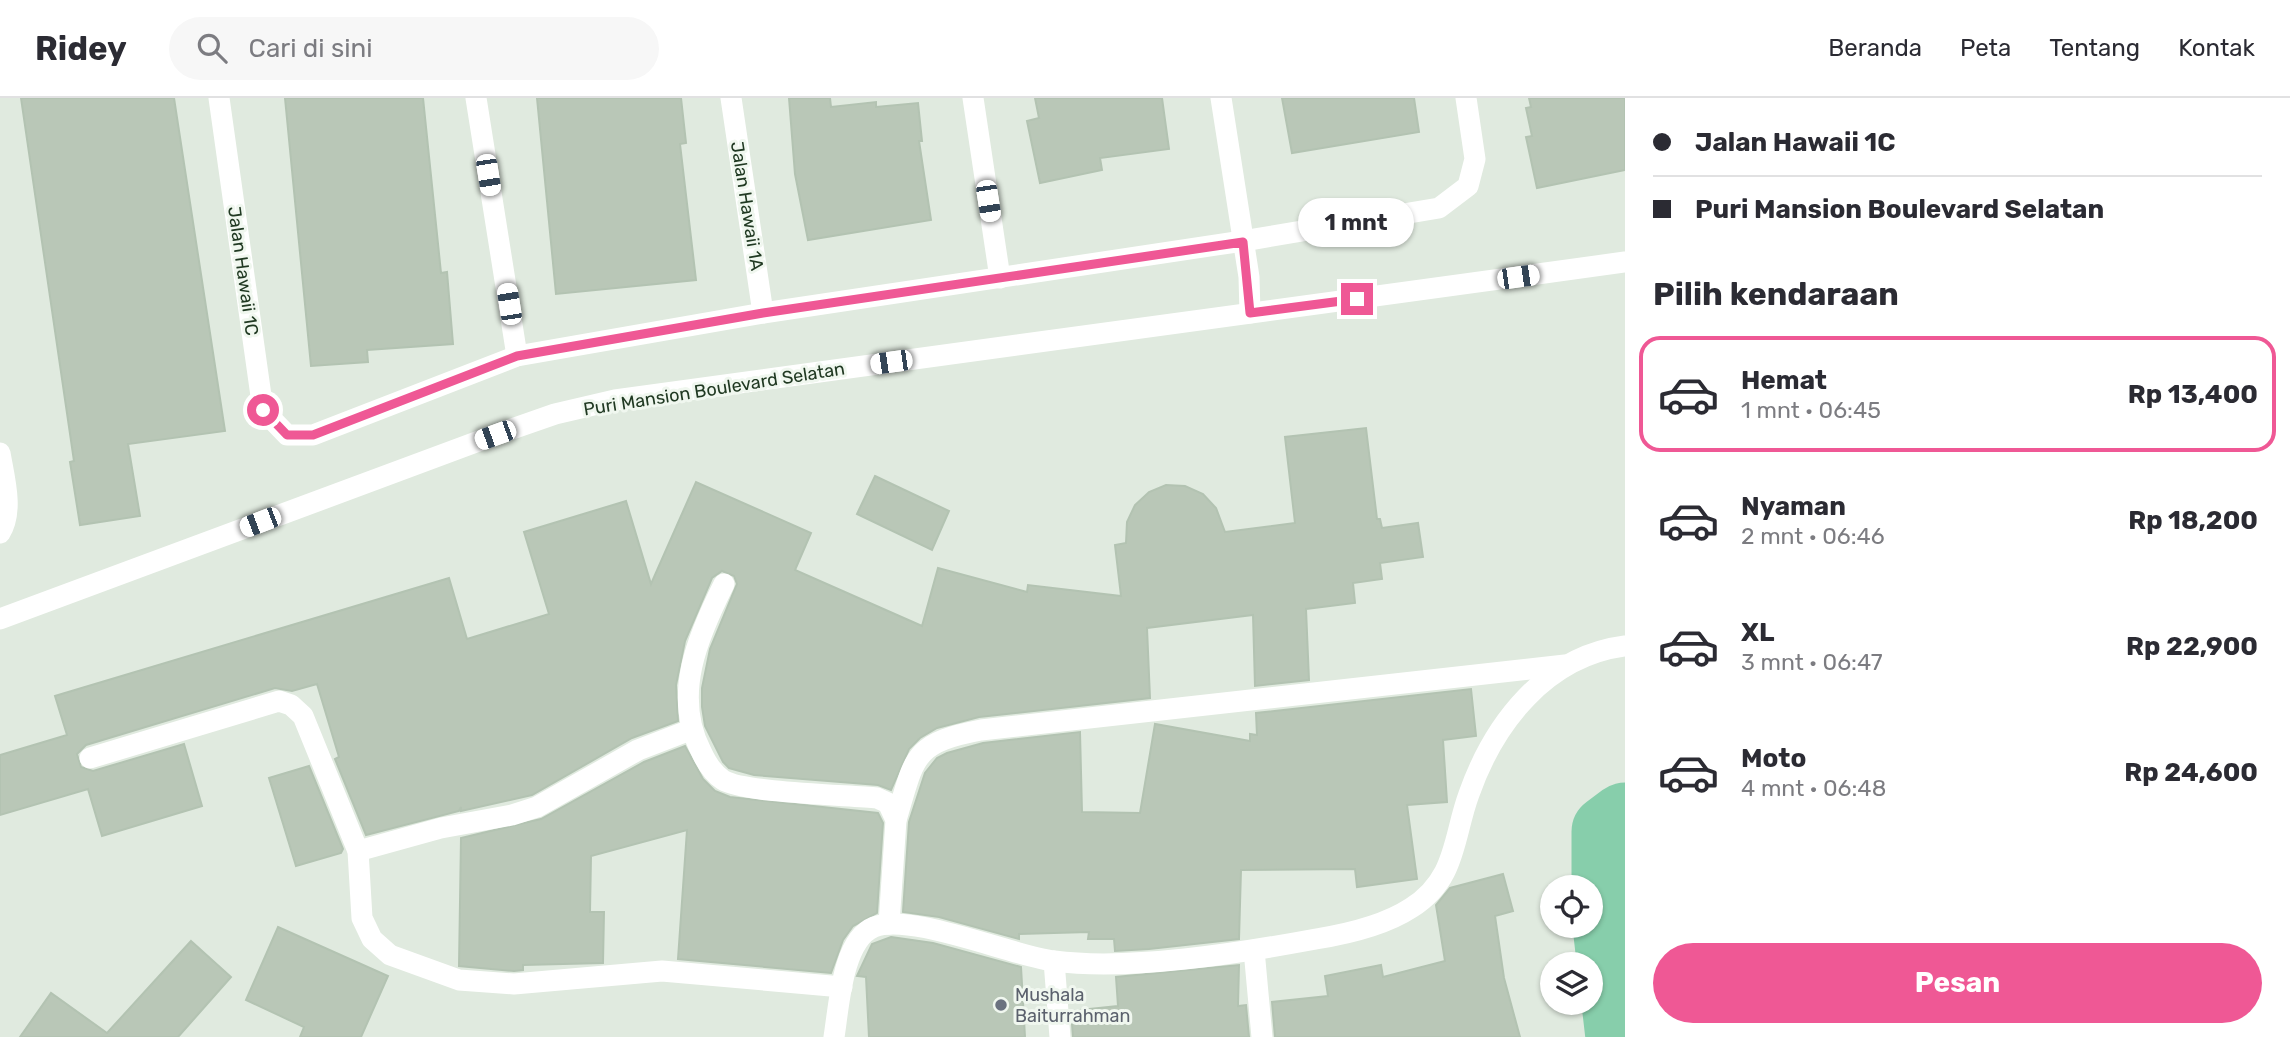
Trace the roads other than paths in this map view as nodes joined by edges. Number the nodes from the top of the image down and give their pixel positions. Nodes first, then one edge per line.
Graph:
1 (219, 98) edge
2 (476, 98) edge
3 (731, 98) edge
4 (973, 98) edge
5 (1221, 98) edge
6 (1466, 98) edge
7 (1243, 242) junction
8 (1625, 262) edge
9 (1000, 278) junction
10 (763, 313) junction
11 (1250, 313) junction
12 (517, 356) junction
13 (0, 453) edge
14 (0, 533) edge
15 (724, 584) dead end
16 (0, 619) edge
17 (1625, 646) edge
18 (1565, 664) junction
19 (690, 730) junction
20 (90, 758) dead end
21 (896, 820) junction
22 (358, 851) junction
23 (889, 924) junction
24 (1254, 950) junction
25 (1054, 961) junction
26 (842, 987) junction
27 (834, 1037) edge
28 (1060, 1037) edge
29 (1262, 1037) edge

1 - 12 street, Jalan Hawaii 1C
2 - 12 street
3 - 10 street, Jalan Hawaii 1A
4 - 9 street
5 - 7 street
6 - 7 street
7 - 9 street
7 - 11 street
8 - 11 street, Puri Mansion Boulevard Selatan
9 - 10 street
10 - 12 street
11 - 16 street, Puri Mansion Boulevard Selatan
13 - 14 street
15 - 19 street
17 - 18 street
18 - 21 street
18 - 24 street
19 - 21 street
19 - 22 street
20 - 22 street
21 - 23 street
22 - 26 street
23 - 25 street
23 - 26 street
24 - 25 street
24 - 29 street
25 - 28 street
26 - 27 street

